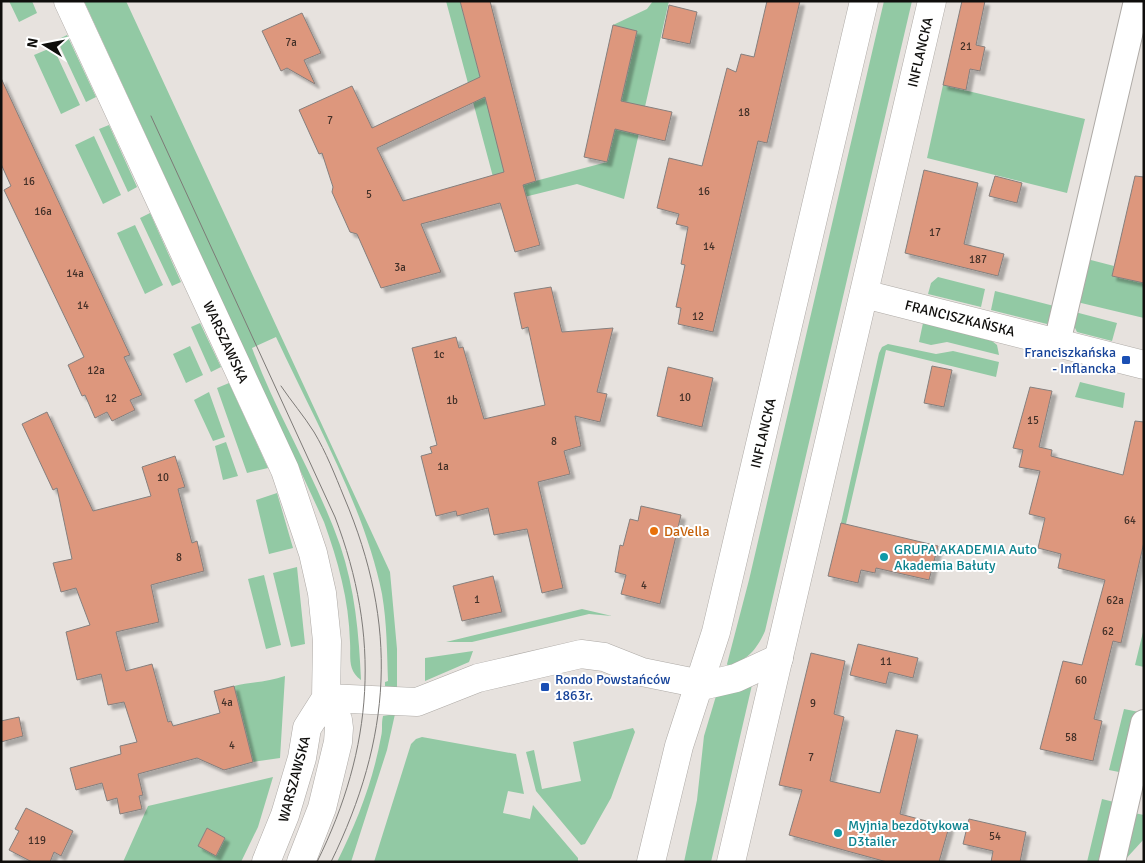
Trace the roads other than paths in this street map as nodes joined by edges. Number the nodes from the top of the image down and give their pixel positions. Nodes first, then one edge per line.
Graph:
1 (68, 1) edge
2 (864, 1) edge
3 (932, 1) edge
4 (1137, 1) edge
5 (864, 294) junction
6 (1057, 343) junction
7 (1144, 365) edge
8 (779, 658) junction
9 (698, 685) junction
10 (326, 698) junction
11 (1144, 722) edge
12 (266, 862) edge
13 (301, 862) edge
14 (651, 862) edge
15 (731, 862) edge
16 (1112, 862) edge

1 - 10 street, WARSZAWSKA
2 - 9 street, INFLANCKA
3 - 5 street, INFLANCKA
4 - 6 street
5 - 6 street, FRANCISZKAŃSKA
5 - 8 street, INFLANCKA
6 - 7 street, FRANCISZKAŃSKA
8 - 9 street
8 - 15 street, INFLANCKA
9 - 10 street
9 - 14 street, INFLANCKA
10 - 12 street, WARSZAWSKA
10 - 13 street
11 - 16 street

